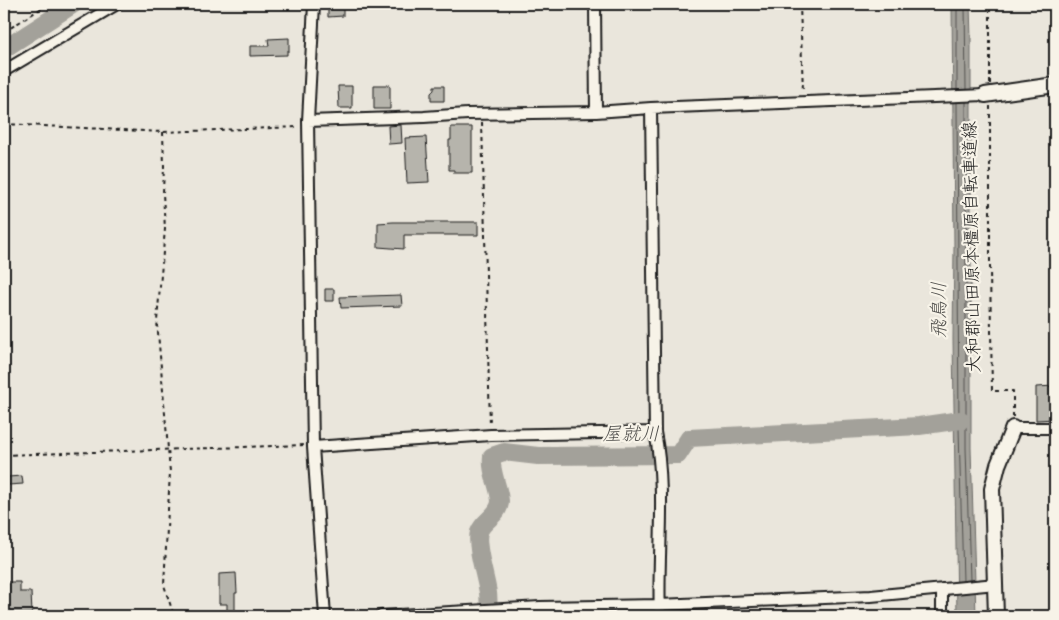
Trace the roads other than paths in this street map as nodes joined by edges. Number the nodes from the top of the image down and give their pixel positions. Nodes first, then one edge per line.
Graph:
1 (117, 4) edge
2 (314, 4) edge
3 (595, 4) edge
4 (5, 68) edge
5 (1055, 85) edge
6 (987, 95) joint
7 (650, 108) junction
8 (596, 112) junction
9 (308, 124) junction
10 (1012, 428) joint
11 (1055, 428) edge
12 (655, 432) junction
13 (313, 446) junction
14 (993, 584) junction
15 (943, 589) junction
16 (659, 605) junction
17 (325, 616) edge
18 (380, 616) edge
19 (660, 616) edge
20 (942, 616) edge
21 (996, 616) edge

1 - 4 street
2 - 9 street
3 - 8 street
5 - 6 main road
6 - 7 street
7 - 8 street
7 - 12 street
8 - 9 street
9 - 13 street
10 - 11 street
10 - 14 main road
12 - 13 street
12 - 16 street
13 - 17 street
14 - 15 street
14 - 21 main road
15 - 16 street
15 - 20 street
16 - 18 street
16 - 19 street

